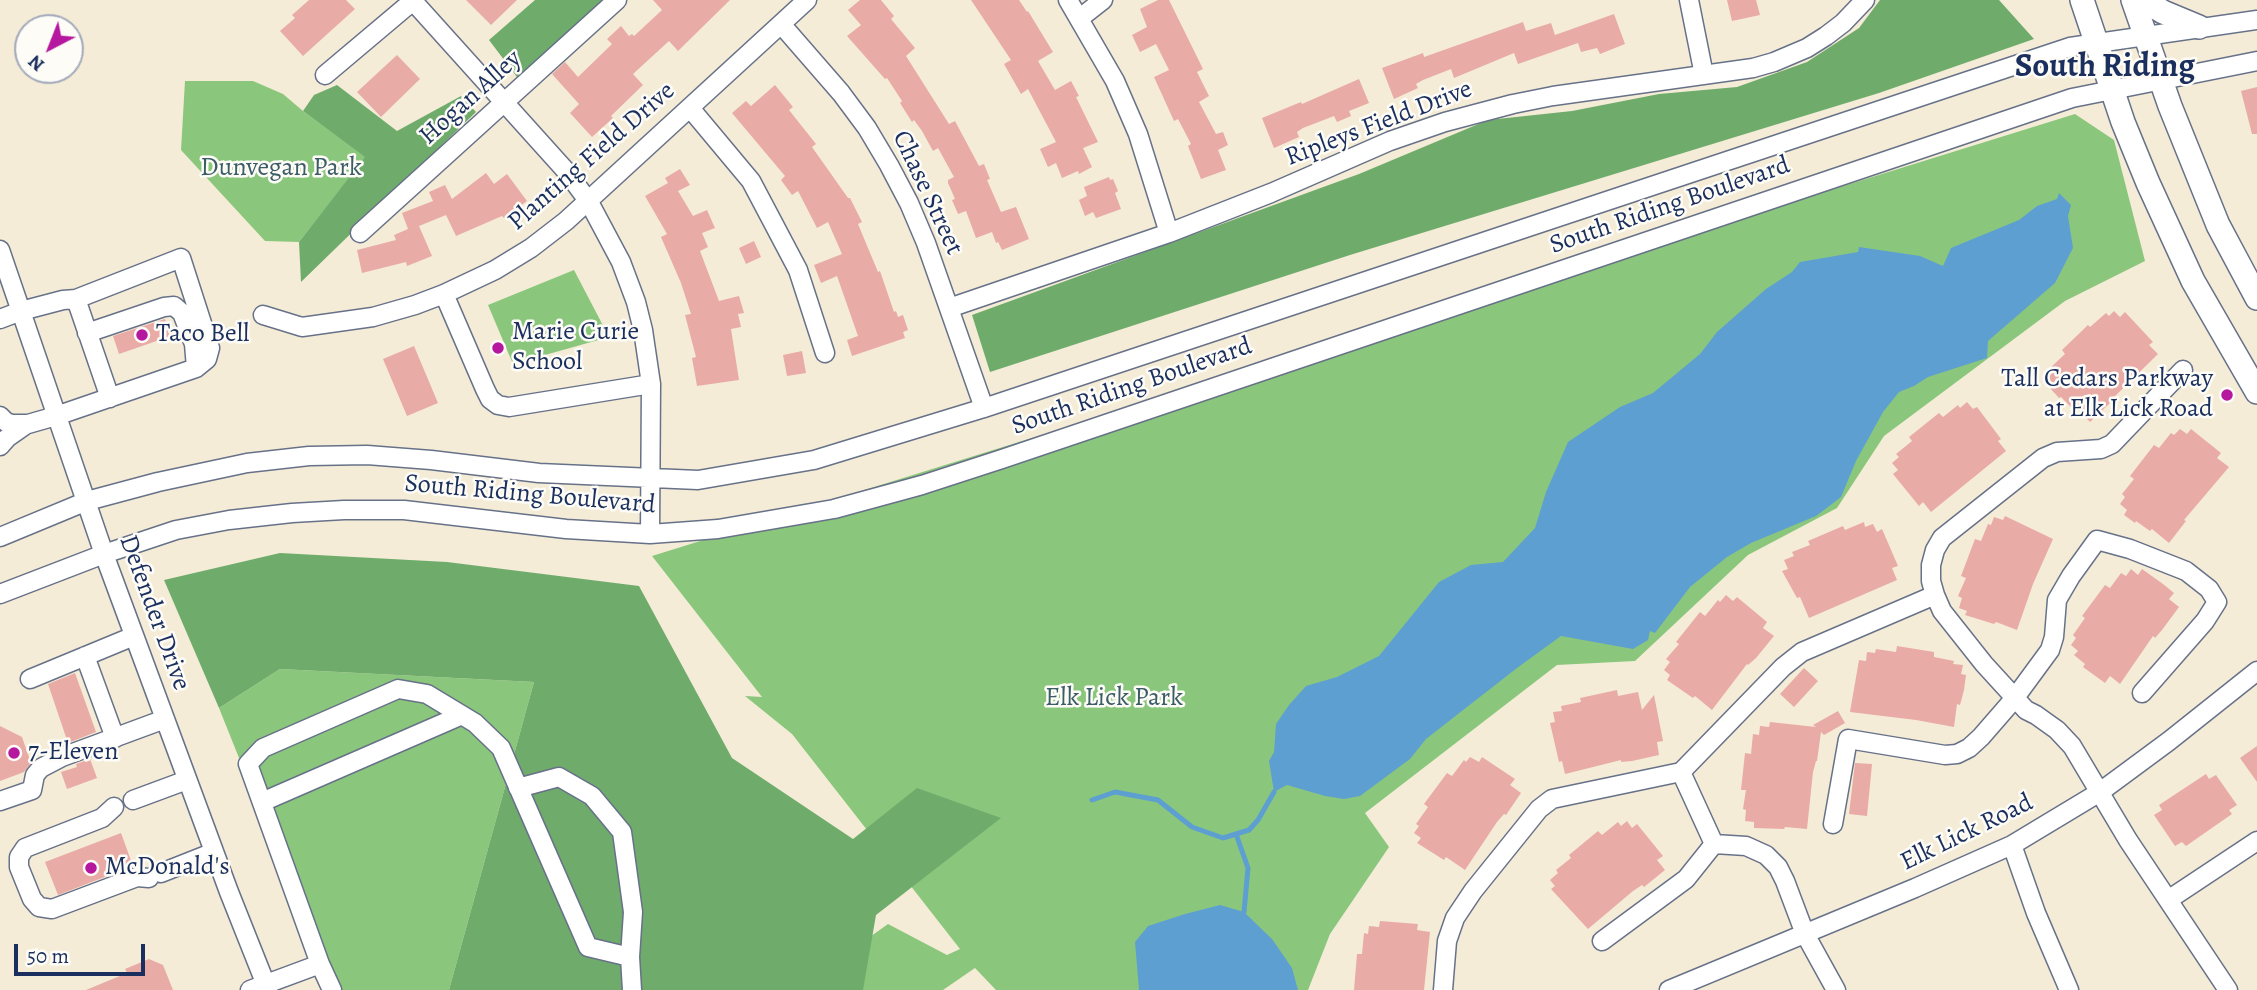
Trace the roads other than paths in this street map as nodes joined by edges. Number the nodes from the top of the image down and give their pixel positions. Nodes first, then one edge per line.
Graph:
1 (413, 0) edge
2 (617, 0) edge
3 (807, 0) edge
4 (1068, 0) edge
5 (1103, 0) edge
6 (1689, 0) edge
7 (1865, 0) edge
8 (2082, 0) edge
9 (2133, 0) edge
10 (2143, 0) edge
11 (1080, 18) junction
12 (2257, 20) edge
13 (781, 24) junction
14 (2199, 27) junction
15 (2145, 35) junction
16 (2096, 42) junction
17 (2257, 61) edge
18 (325, 75) dead end
19 (1704, 75) junction
20 (2161, 80) junction
21 (2112, 89) junction
22 (505, 103) junction
23 (690, 108) junction
24 (589, 202) junction
25 (360, 233) dead end
26 (1169, 233) junction
27 (0, 250) edge
28 (444, 294) junction
29 (2257, 298) edge
30 (76, 299) junction
31 (949, 308) junction
32 (21, 311) junction
33 (263, 316) dead end
34 (0, 319) edge
35 (87, 333) junction
36 (825, 353) dead end
37 (196, 368) junction
38 (2183, 370) dead end
39 (651, 384) junction
40 (2257, 392) edge
41 (110, 398) junction
42 (984, 408) junction
43 (0, 416) edge
44 (56, 416) junction
45 (28, 424) junction
46 (1, 444) edge
47 (649, 478) junction
48 (87, 501) junction
49 (650, 534) junction
50 (0, 537) edge
51 (104, 554) junction
52 (0, 594) edge
53 (1935, 596) junction
54 (134, 636) junction
55 (85, 656) junction
56 (2257, 671) edge
57 (30, 679) dead end
58 (2142, 693) dead end
59 (2014, 699) junction
60 (462, 715) junction
61 (165, 719) junction
62 (114, 737) junction
63 (1681, 772) junction
64 (187, 780) junction
65 (518, 788) junction
66 (2100, 792) junction
67 (133, 800) dead end
68 (0, 801) edge
69 (262, 802) junction
70 (114, 807) dead end
71 (1833, 824) dead end
72 (2257, 841) edge
73 (1714, 844) junction
74 (2012, 845) junction
75 (214, 852) junction
76 (2168, 900) junction
77 (1805, 934) junction
78 (1602, 942) dead end
79 (630, 957) junction
80 (320, 964) junction
81 (261, 988) edge
82 (332, 990) edge
83 (632, 990) edge
84 (1443, 990) edge
85 (1669, 990) edge
86 (1836, 990) edge
87 (2069, 990) edge
88 (2228, 990) edge

1 - 18 street
1 - 22 street
2 - 22 street, Hogan Alley
3 - 13 street, Planting Field Drive
4 - 11 street
5 - 11 street
6 - 19 street
7 - 19 street, Ripleys Field Drive
8 - 16 main road
9 - 15 main road
10 - 14 main road
11 - 26 street
12 - 14 street, South Riding Boulevard
13 - 23 street, Planting Field Drive
13 - 31 street, Chase Street
14 - 15 street, South Riding Boulevard
15 - 16 street, South Riding Boulevard
15 - 20 main road
16 - 21 main road
16 - 42 street, South Riding Boulevard
17 - 20 street, South Riding Boulevard
19 - 26 street, Ripleys Field Drive
20 - 21 street, South Riding Boulevard
20 - 29 main road
21 - 40 main road
21 - 49 street, South Riding Boulevard
22 - 24 street
22 - 25 street, Hogan Alley
23 - 24 street, Planting Field Drive
23 - 36 street
24 - 28 street, Planting Field Drive
24 - 39 street
26 - 31 street, Ripleys Field Drive
27 - 32 street, Defender Drive
28 - 33 street, Planting Field Drive
28 - 39 street
30 - 32 street
30 - 35 street
30 - 37 street
31 - 42 street, Chase Street
32 - 34 street
32 - 44 street, Defender Drive
35 - 37 street
35 - 41 street
37 - 41 street
38 - 53 street
39 - 47 street
41 - 44 street
42 - 47 street, South Riding Boulevard
43 - 45 street
43 - 46 street
44 - 45 street
44 - 48 street, Defender Drive
45 - 46 street
47 - 48 street, South Riding Boulevard
47 - 49 street
48 - 50 street, South Riding Boulevard
48 - 51 street, Defender Drive
49 - 51 street, South Riding Boulevard
51 - 52 street, South Riding Boulevard
51 - 54 street, Defender Drive
53 - 59 street
53 - 63 street
54 - 55 street
54 - 61 street, Defender Drive
55 - 57 street
55 - 62 street
56 - 66 street, Elk Lick Road
58 - 59 street
59 - 66 street
59 - 71 street
60 - 65 street
60 - 69 street
60 - 69 street
61 - 62 street
61 - 64 street, Defender Drive
62 - 68 street
63 - 73 street
63 - 84 street
64 - 67 street
64 - 75 street, Defender Drive
65 - 79 street
65 - 79 street
66 - 74 street, Elk Lick Road
66 - 76 street
69 - 80 street
70 - 75 street
72 - 76 street
73 - 77 street
73 - 78 street
74 - 77 street, Elk Lick Road
74 - 87 street
75 - 81 street, Defender Drive
76 - 88 street
77 - 85 street, Elk Lick Road
77 - 86 street
79 - 83 street
80 - 81 street
80 - 82 street

